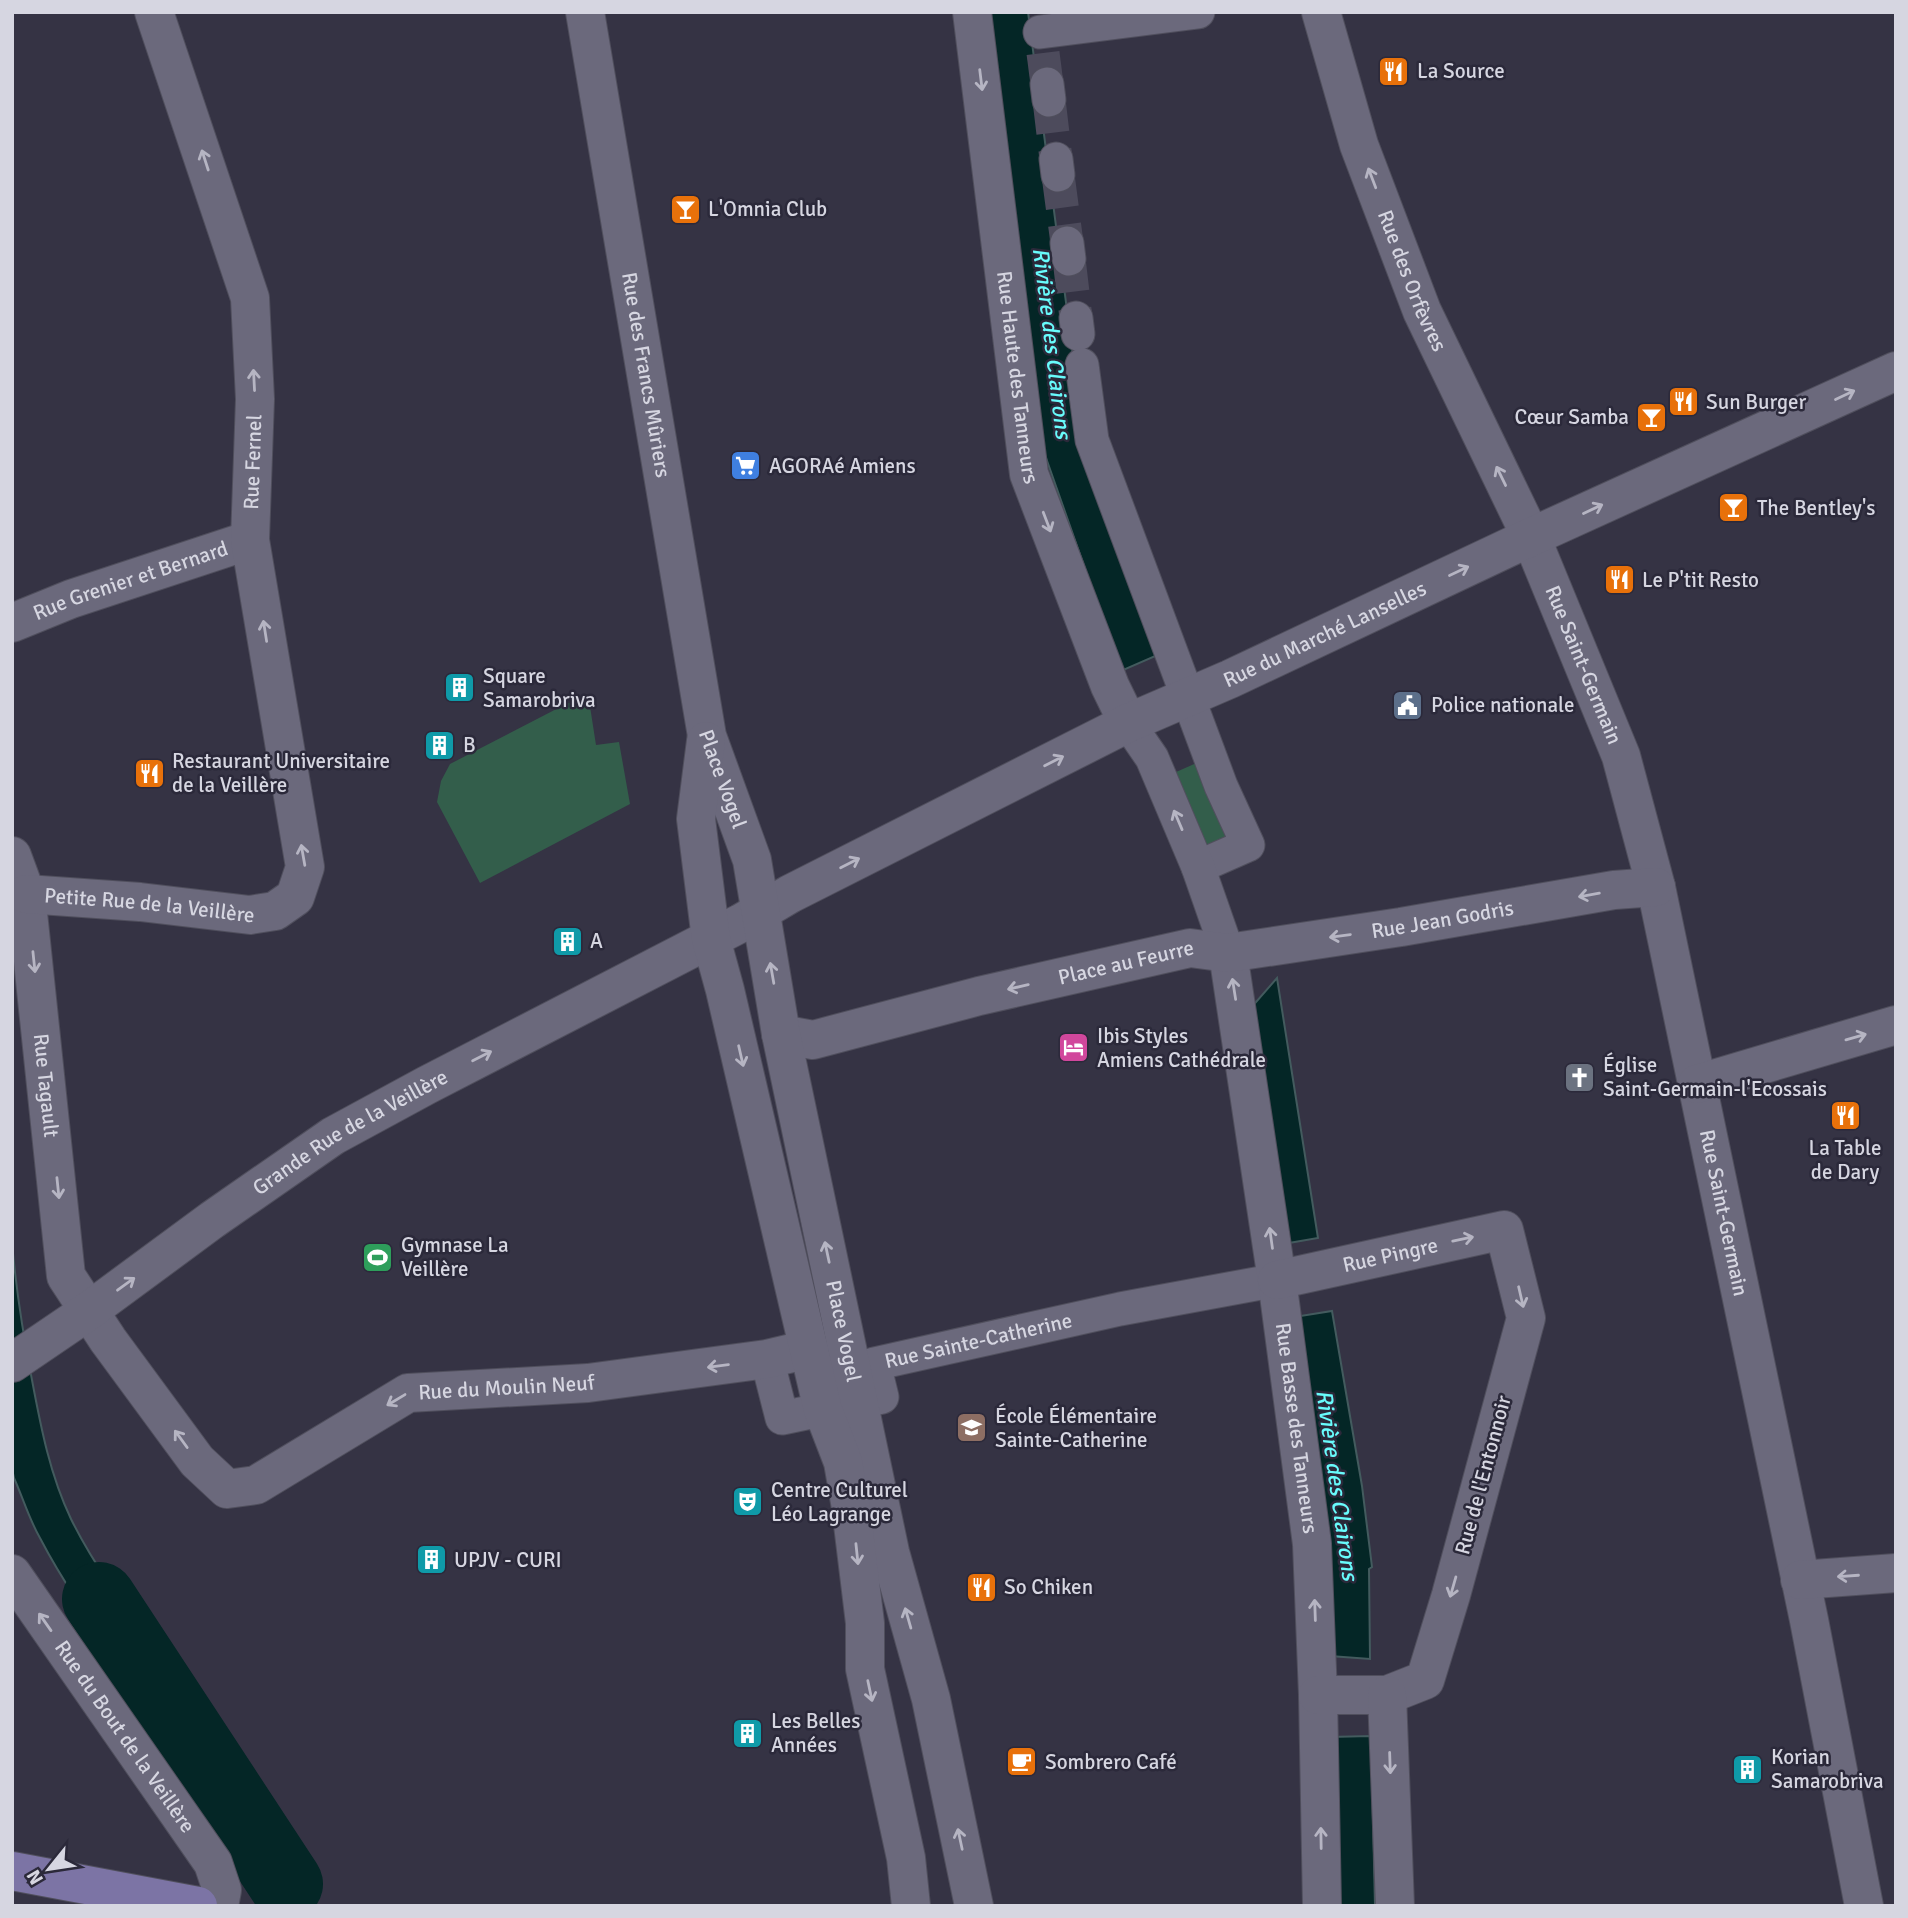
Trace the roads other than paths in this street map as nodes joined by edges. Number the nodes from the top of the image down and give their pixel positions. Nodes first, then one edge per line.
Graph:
1 (154, 12) edge
2 (585, 12) edge
3 (972, 12) edge
4 (1198, 12) edge
5 (1321, 12) edge
6 (1043, 56) edge
7 (1079, 339) tunnel mouth
8 (1896, 371) edge
9 (1531, 537) junction
10 (250, 540) junction
11 (12, 623) edge
12 (1188, 697) junction
13 (1128, 723) junction
14 (707, 736) junction
15 (12, 856) edge
16 (1198, 867) junction
17 (1657, 887) junction
18 (26, 894) junction
19 (275, 911) joint
20 (762, 912) junction
21 (711, 939) junction
22 (1228, 953) junction
23 (1896, 1025) edge
24 (781, 1034) junction
25 (1697, 1084) junction
26 (1504, 1230) joint
27 (1277, 1280) junction
28 (90, 1310) junction
29 (809, 1349) junction
30 (767, 1359) junction
31 (12, 1363) edge
32 (841, 1405) junction
33 (227, 1489) joint
34 (1896, 1573) edge
35 (12, 1574) edge
36 (1800, 1580) junction
37 (1318, 1695) junction
38 (1387, 1695) junction
39 (12, 1871) edge
40 (198, 1906) edge
41 (219, 1906) edge
42 (911, 1906) edge
43 (974, 1906) edge
44 (1322, 1906) edge
45 (1395, 1906) edge
46 (1864, 1906) edge

10 -> 1 street, Rue Fernel
2 - 14 street, Rue des Francs Mûriers
3 -> 13 street, Rue Haute des Tanneurs
4 - 6 street
9 -> 5 street, Rue des Orfèvres
7 - 12 street
9 -> 8 street, Rue du Marché Lanselles
12 -> 9 street, Rue du Marché Lanselles
9 - 17 street, Rue Saint-Germain
10 - 11 street, Rue Grenier et Bernard
19 -> 10 street, Rue Fernel
12 - 13 street, Rue du Marché Lanselles
12 - 16 street
16 -> 13 street, Place au Feurre
20 -> 13 street, Rue du Marché Lanselles
14 - 20 street, Place Vogel
14 - 21 street, Place Vogel
15 - 18 street, Rue Tagault
16 - 22 street, Place au Feurre
17 -> 22 street, Rue Jean Godris
17 - 25 street, Rue Saint-Germain
18 - 19 street, Petite Rue de la Veillère
18 -> 28 street, Rue Tagault
20 - 21 street, Grande Rue de la Veillère
24 -> 20 street, Place Vogel
28 -> 21 street, Grande Rue de la Veillère
21 -> 29 street, Place Vogel
22 -> 24 street, Place au Feurre
27 -> 22 street, Rue Basse des Tanneurs
25 -> 23 street
32 -> 24 street, Place Vogel
25 - 36 street, Rue Saint-Germain
27 -> 26 street, Rue Pingre
26 -> 38 street, Rue de l'Entonnoir
27 - 32 street, Rue Sainte-Catherine
37 -> 27 street, Rue Basse des Tanneurs
28 - 31 street, Grande Rue de la Veillère
33 -> 28 street, Rue Tagault
29 - 30 street, Rue du Moulin Neuf
29 - 32 street, Place Vogel
30 - 32 street, Rue Sainte-Catherine
30 -> 33 street, Rue du Moulin Neuf
32 -> 42 street, Place Vogel
43 -> 32 street, Place Vogel
34 -> 36 street
41 -> 35 street, Rue du Bout de la Veillère
36 - 46 street, Rue Saint-Germain
37 - 38 street
44 -> 37 street, Rue Basse des Tanneurs
38 -> 45 street
39 - 40 main road

